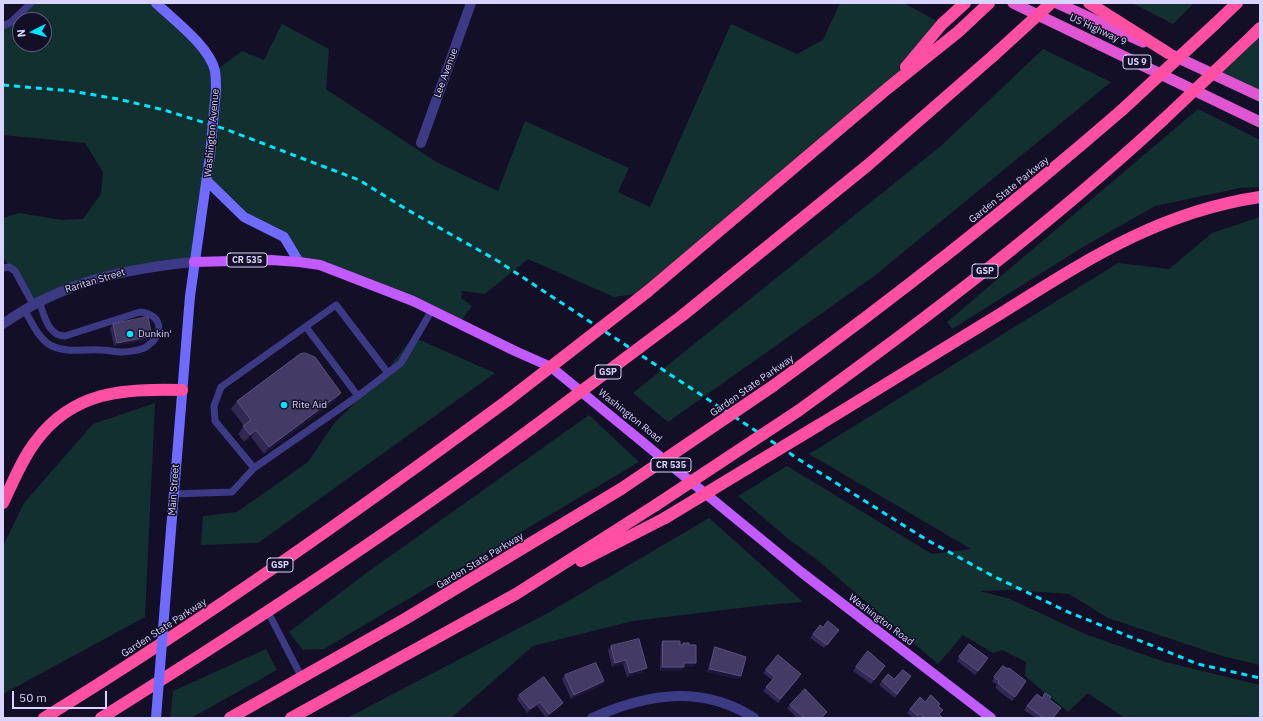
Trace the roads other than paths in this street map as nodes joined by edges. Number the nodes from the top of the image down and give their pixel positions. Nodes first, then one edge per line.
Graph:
1 (31, 3) edge
2 (156, 3) edge
3 (471, 3) edge
4 (965, 3) edge
5 (989, 3) edge
6 (1013, 3) edge
7 (1051, 3) edge
8 (1057, 3) edge
9 (1089, 3) edge
10 (1237, 3) edge
11 (3, 26) edge
12 (1256, 32) edge
13 (1168, 53) junction
14 (888, 88) junction
15 (1260, 96) edge
16 (1260, 122) edge
17 (421, 144) dead end
18 (207, 181) junction
19 (1260, 198) edge
20 (194, 262) junction
21 (299, 262) junction
22 (3, 268) edge
23 (32, 305) junction
24 (432, 310) junction
25 (3, 324) edge
26 (306, 327) junction
27 (388, 373) junction
28 (182, 390) junction
29 (358, 396) junction
30 (254, 468) junction
31 (6, 494) edge
32 (173, 494) junction
33 (3, 503) edge
34 (516, 594) junction
35 (268, 612) junction
36 (302, 678) junction
37 (986, 716) edge
38 (44, 718) edge
39 (101, 718) edge
40 (156, 718) edge
41 (230, 718) edge
42 (291, 718) edge
43 (592, 718) edge
44 (754, 718) edge

1 - 11 lane
2 - 18 main road, Washington Avenue, bridge
3 - 17 street, Lee Avenue
4 - 14 highway
5 - 14 highway, Garden State Parkway / GSP
6 - 16 highway, US Highway 9 / US 9
7 - 35 highway, GSP, bridge
8 - 13 highway, US Highway 9 / US 9
9 - 13 highway
10 - 36 highway, Garden State Parkway, bridge
12 - 34 highway, GSP, bridge
13 - 15 highway, US Highway 9 / US 9
14 - 38 highway, Garden State Parkway / GSP, bridge
18 - 20 main road, Washington Avenue
18 - 21 main road
19 - 34 highway, bridge
20 - 21 main road, Washington Road / CR 535
20 - 23 street, Raritan Street
20 - 28 main road, Main Street
21 - 24 main road, Washington Road / CR 535
22 - 23 lane
23 - 23 lane
23 - 25 street, Raritan Street
24 - 27 lane
24 - 37 main road, Washington Road / CR 535
26 - 27 lane
26 - 29 lane
26 - 30 lane
27 - 29 lane
28 - 31 highway
28 - 32 main road, Main Street
29 - 30 lane
30 - 32 lane
31 - 33 highway
32 - 40 main road, Main Street, bridge
34 - 42 highway, GSP
35 - 36 lane
35 - 39 highway, GSP
36 - 41 highway, Garden State Parkway
43 - 44 street

